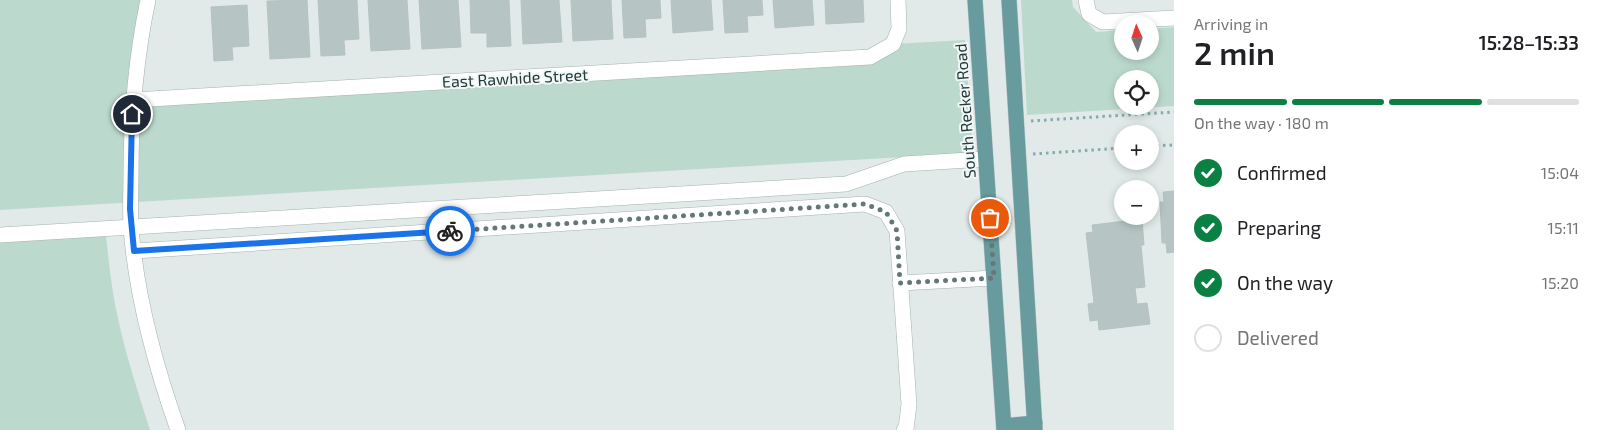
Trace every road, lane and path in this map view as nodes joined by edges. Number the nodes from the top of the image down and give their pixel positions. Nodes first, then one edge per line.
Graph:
1 (148, 0) edge
2 (898, 0) edge
3 (975, 0) edge
4 (1009, 0) edge
5 (1088, 7) edge
6 (1174, 18) edge
7 (134, 100) junction
8 (1174, 112) edge
9 (1015, 122) junction
10 (1174, 145) edge
11 (1159, 146) edge
12 (1114, 149) edge
13 (1018, 155) junction
14 (986, 159) junction
15 (131, 227) junction
16 (0, 235) edge
17 (134, 251) junction
18 (994, 278) junction
19 (900, 283) junction
20 (1035, 426) edge
21 (1004, 428) edge
22 (905, 429) edge
23 (178, 430) edge

1 - 7 street
2 - 7 street, East Rawhide Street
3 - 14 main road, South Recker Road
4 - 9 main road
5 - 6 street
7 - 15 street
8 - 9 path
9 - 13 main road
10 - 11 path
12 - 13 path
13 - 20 main road
14 - 15 street
14 - 18 main road, South Recker Road
15 - 16 street
15 - 17 street
17 - 19 street
17 - 23 street
18 - 19 street
18 - 21 main road, South Recker Road
19 - 22 street
20 - 21 main road

